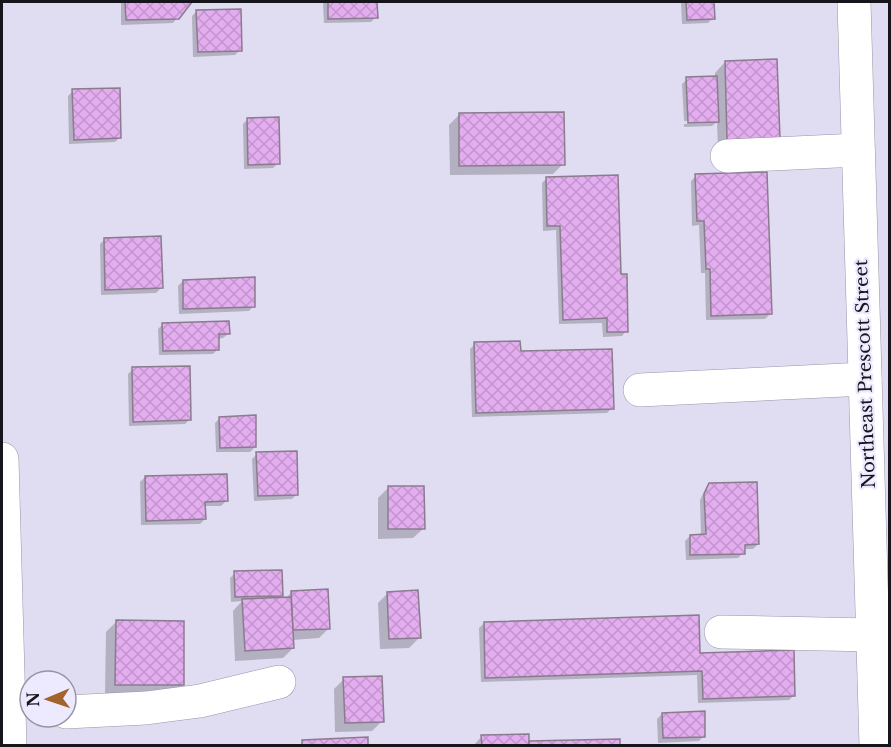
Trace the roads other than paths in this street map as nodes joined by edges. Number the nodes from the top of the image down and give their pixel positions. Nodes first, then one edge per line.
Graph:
1 (854, 2) edge
2 (858, 150) junction
3 (727, 156) dead end
4 (865, 379) junction
5 (640, 390) dead end
6 (878, 436) edge
7 (2, 459) edge
8 (4, 624) edge
9 (721, 632) dead end
10 (872, 635) junction
11 (279, 682) dead end
12 (18, 706) edge
13 (78, 711) edge
14 (18, 716) edge
15 (10, 746) edge
16 (876, 746) edge

1 - 2 street, Northeast Prescott Street
2 - 3 street
2 - 4 street, Northeast Prescott Street
4 - 5 street
4 - 6 street, Northeast Prescott Street
6 - 10 street, Northeast Prescott Street
7 - 8 street
8 - 12 street
9 - 10 street
10 - 16 street, Northeast Prescott Street
11 - 13 street
14 - 15 street

